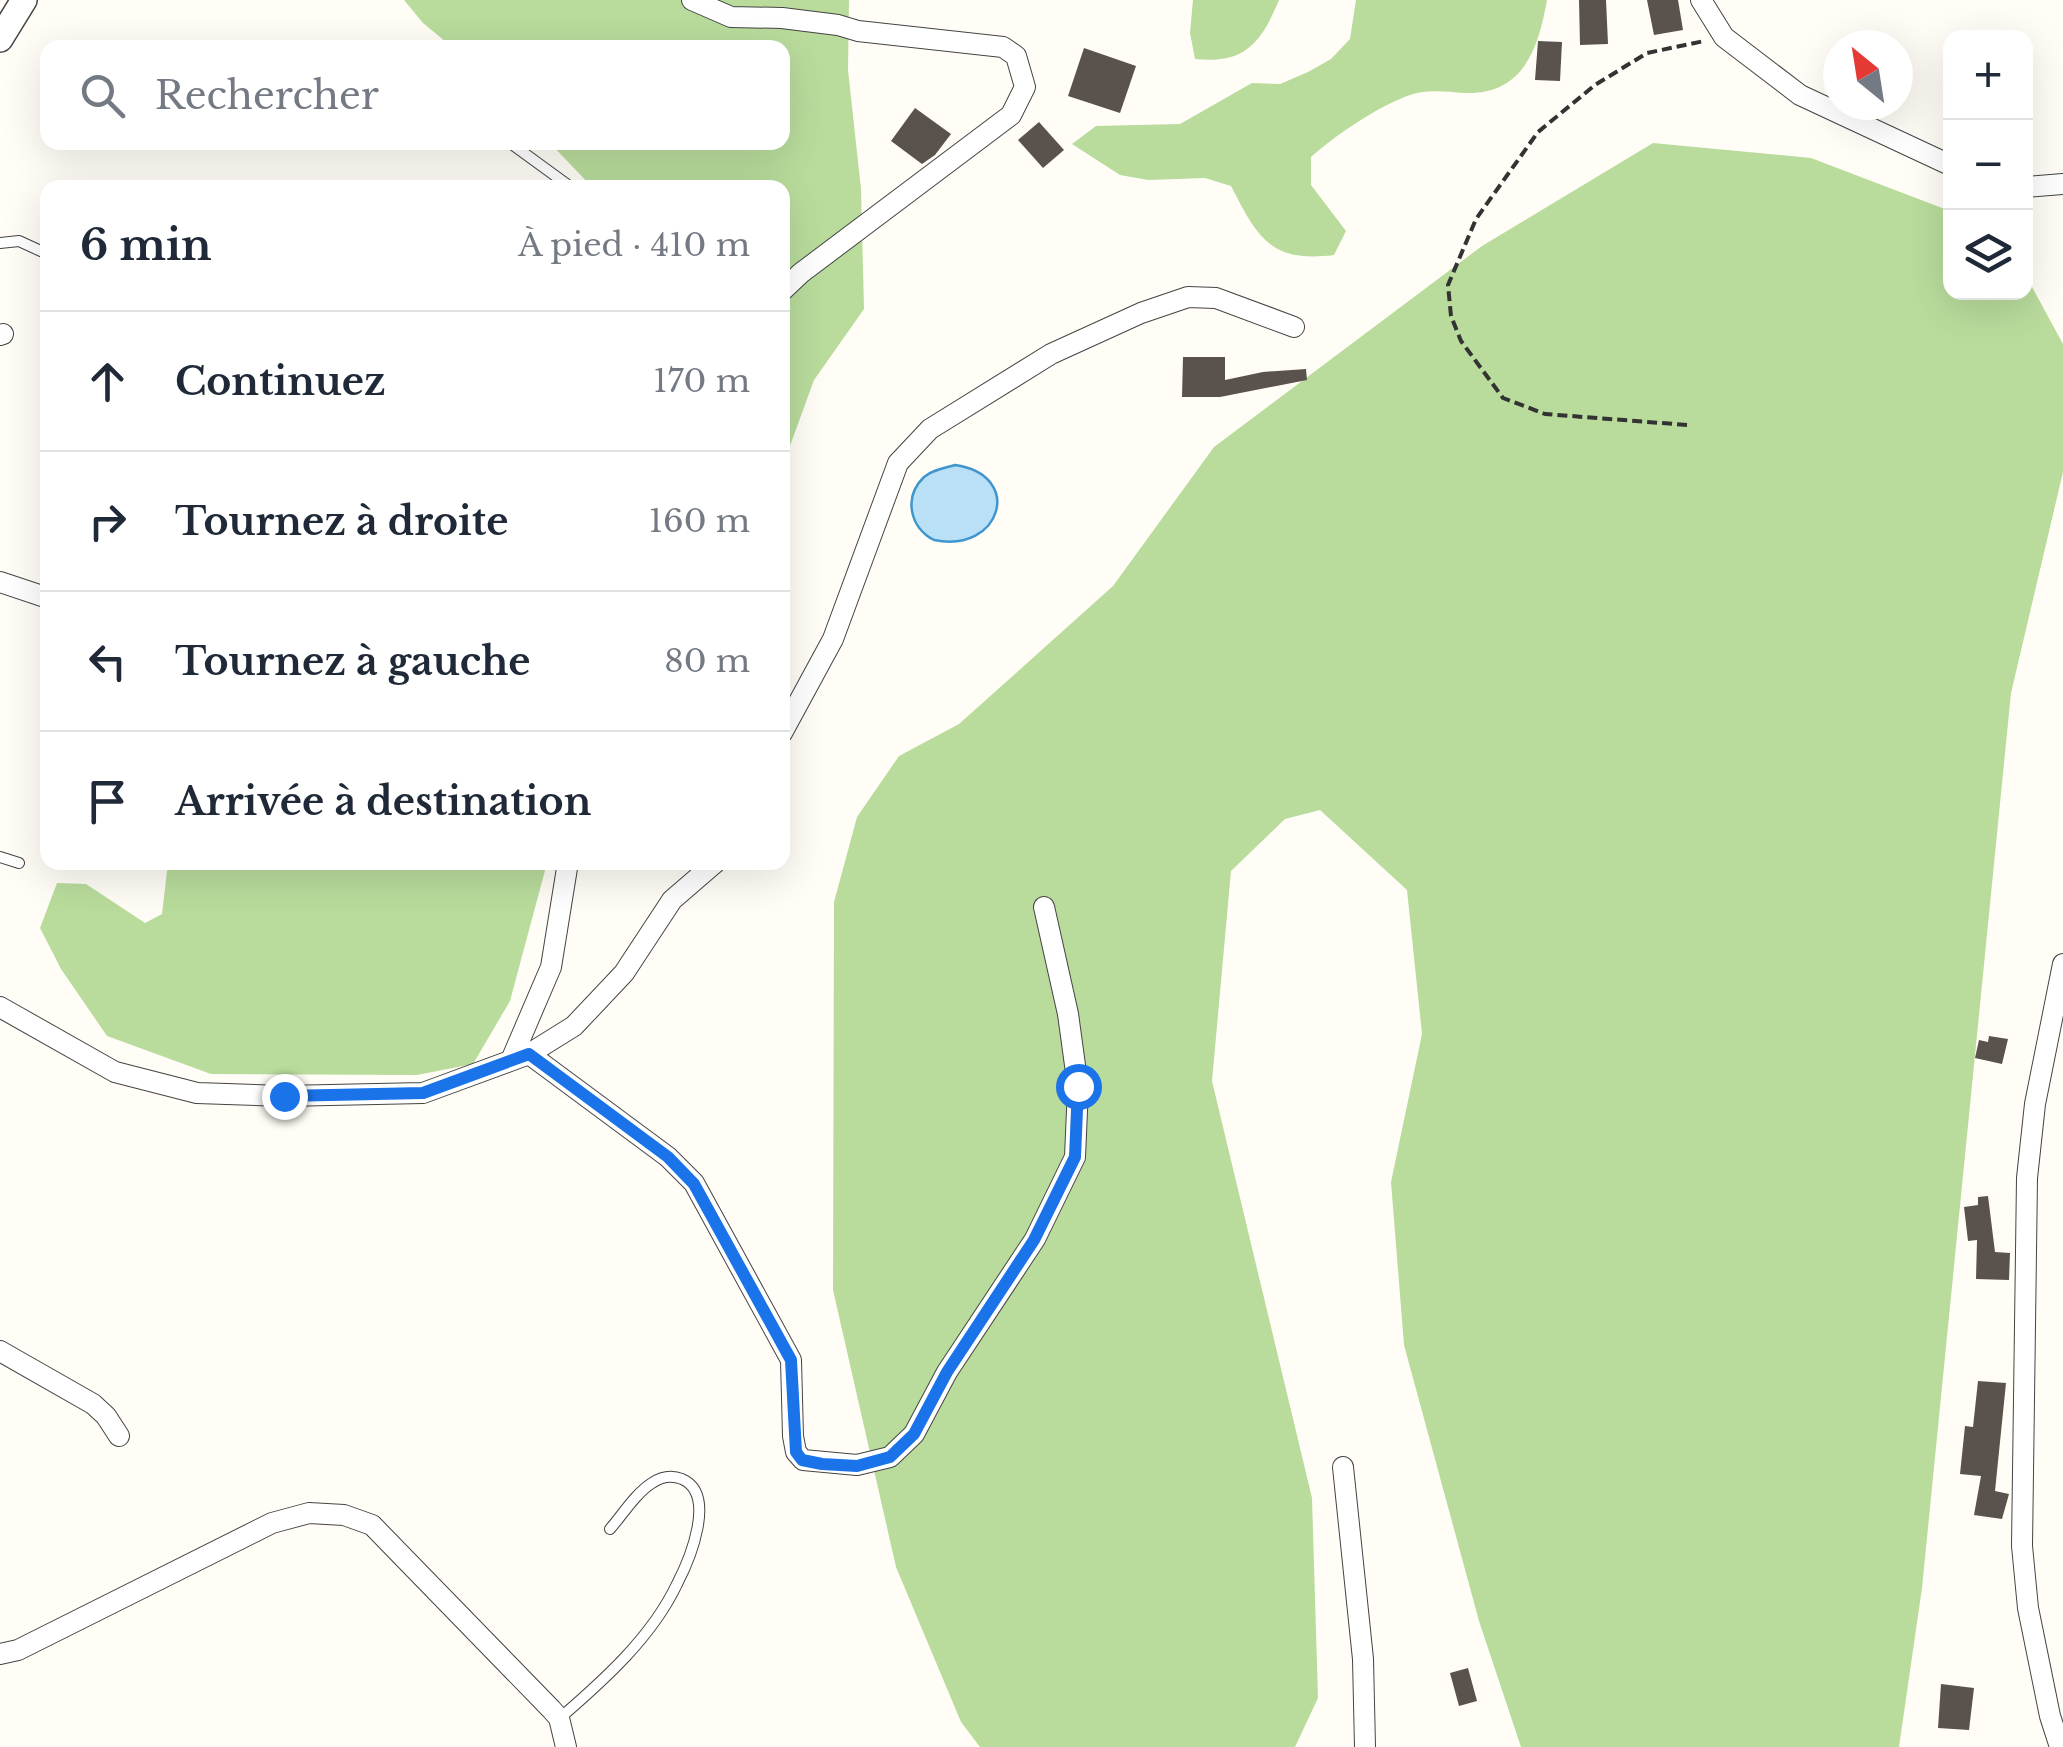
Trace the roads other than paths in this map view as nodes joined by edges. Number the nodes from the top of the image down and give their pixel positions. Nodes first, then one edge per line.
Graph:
1 (24, 0) edge
2 (692, 0) edge
3 (1700, 0) edge
4 (0, 39) edge
5 (520, 150) edge
6 (1943, 163) edge
7 (561, 180) edge
8 (2063, 184) edge
9 (2033, 187) edge
10 (0, 243) edge
11 (40, 251) edge
12 (790, 282) edge
13 (1294, 327) dead end
14 (0, 582) edge
15 (40, 595) edge
16 (790, 718) edge
17 (0, 857) edge
18 (19, 863) dead end
19 (567, 870) edge
20 (707, 870) edge
21 (1044, 907) dead end
22 (2063, 964) edge
23 (0, 1006) edge
24 (520, 1056) junction
25 (0, 1352) edge
26 (118, 1436) dead end
27 (1343, 1466) dead end
28 (610, 1528) dead end
29 (0, 1654) edge
30 (559, 1718) junction
31 (566, 1747) edge
32 (1365, 1747) edge
33 (2060, 1747) edge

1 - 4 street
2 - 12 street
3 - 6 street
5 - 7 lane
8 - 9 street
10 - 11 lane
13 - 16 street
14 - 15 street
17 - 18 lane
19 - 24 street
20 - 24 street
21 - 24 street
22 - 33 street
23 - 24 street
25 - 26 street
27 - 32 street
28 - 30 lane
29 - 30 street
30 - 31 street

